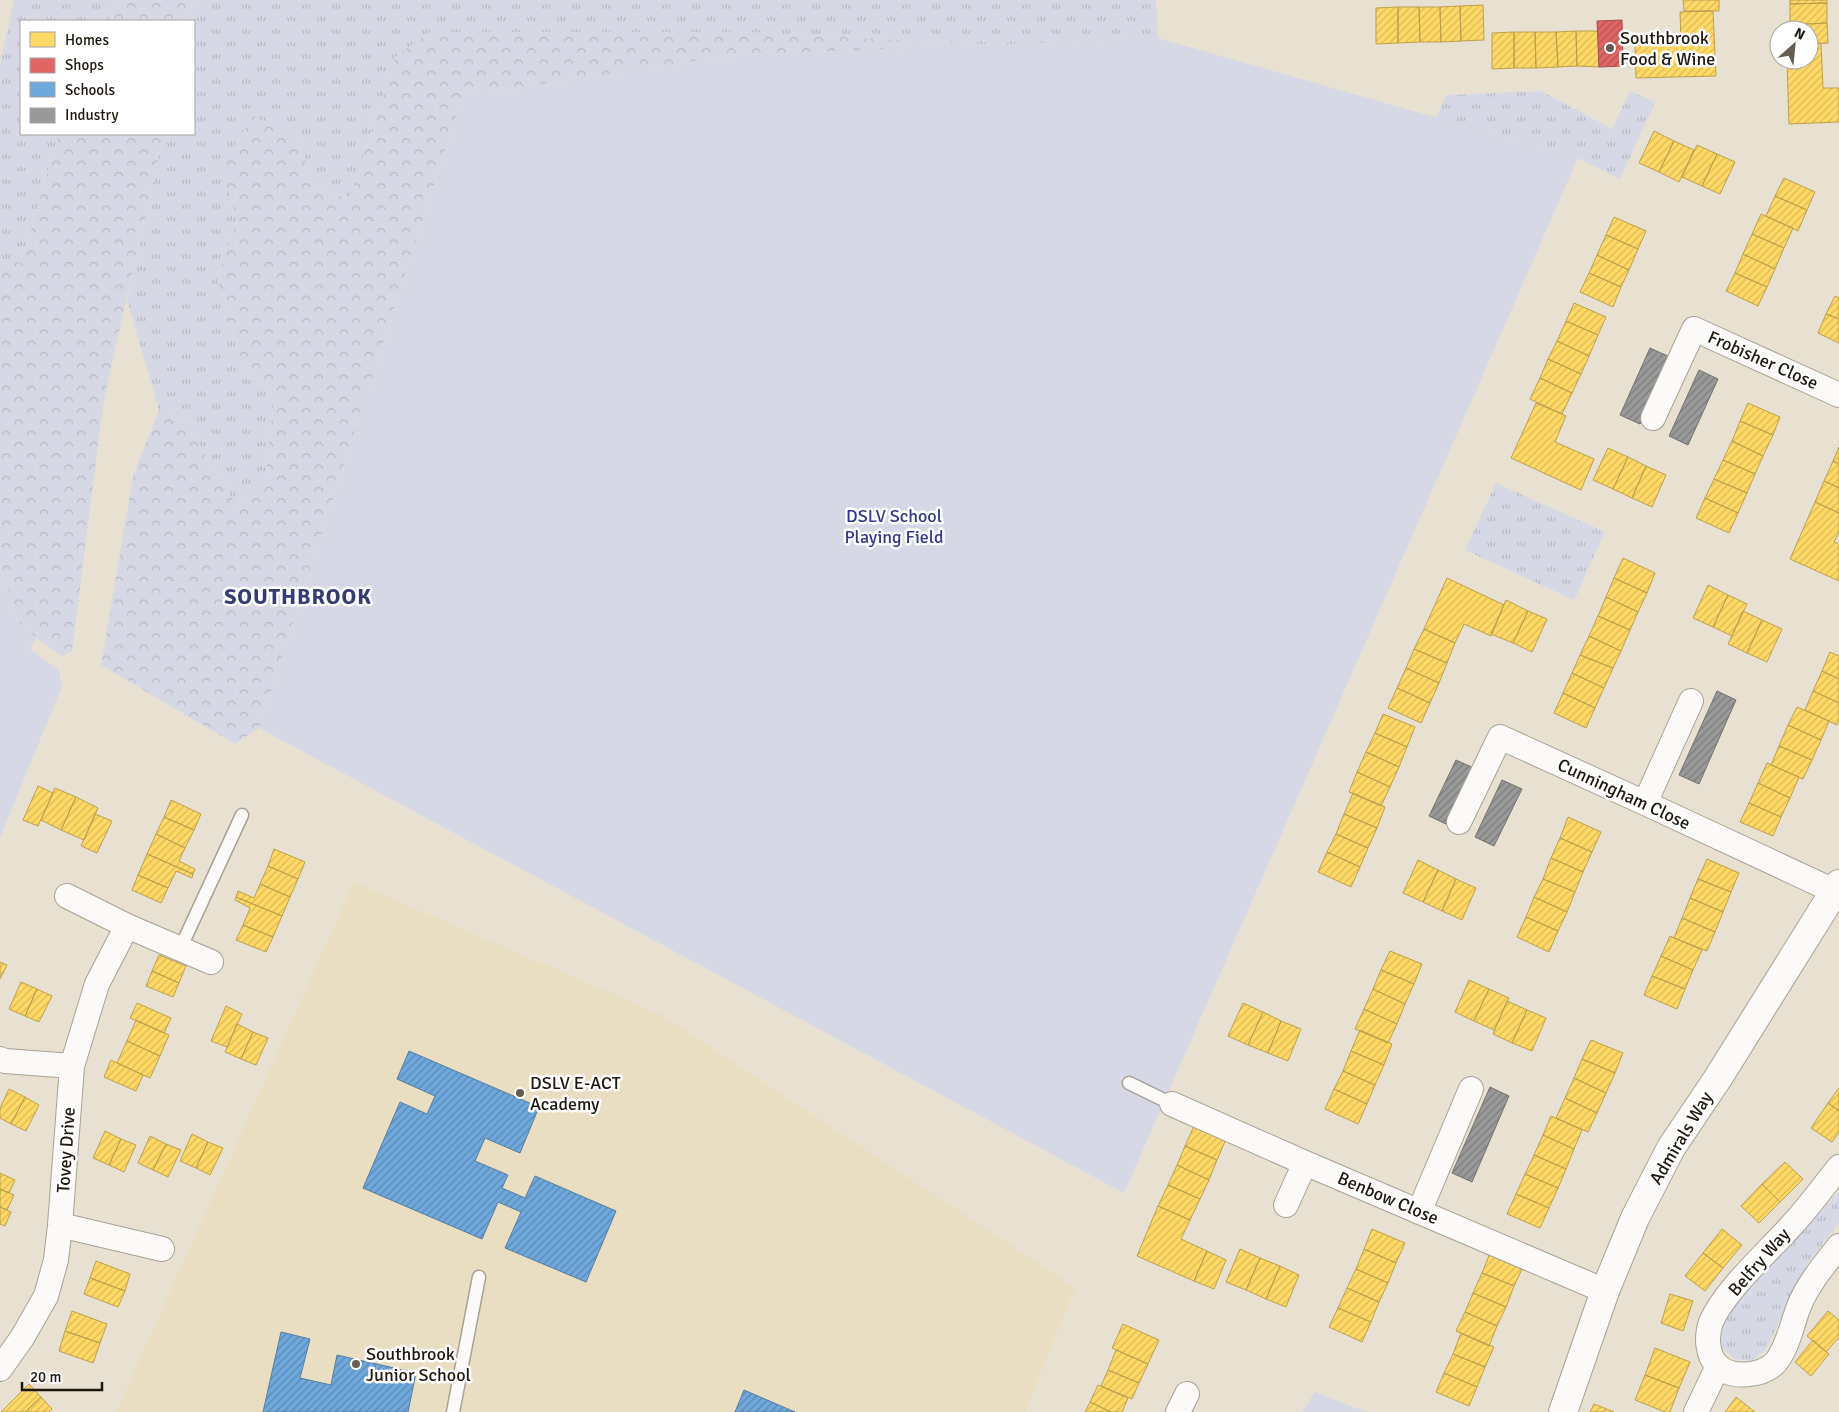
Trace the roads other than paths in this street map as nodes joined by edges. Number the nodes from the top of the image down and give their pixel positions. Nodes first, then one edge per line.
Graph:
1 (1839, 395) edge
2 (1652, 418) dead end
3 (1691, 701) dead end
4 (1645, 802) junction
5 (242, 815) dead end
6 (1459, 822) dead end
7 (1837, 888) edge
8 (67, 896) dead end
9 (127, 926) junction
10 (180, 949) junction
11 (211, 962) dead end
12 (0, 1059) edge
13 (72, 1066) junction
14 (1129, 1084) dead end
15 (1471, 1088) dead end
16 (1172, 1104) joint
17 (1305, 1163) junction
18 (1839, 1168) edge
19 (1286, 1205) dead end
20 (1419, 1212) junction
21 (60, 1225) junction
22 (1839, 1246) edge
23 (162, 1249) dead end
24 (479, 1277) dead end
25 (1605, 1291) junction
26 (1718, 1366) junction
27 (0, 1368) edge
28 (453, 1412) edge
29 (1563, 1412) edge
30 (1696, 1412) edge

1 - 2 street, Frobisher Close
3 - 4 street
4 - 6 street, Cunningham Close
4 - 7 street, Cunningham Close
5 - 10 lane
7 - 25 street, Admirals Way
8 - 9 street
9 - 10 street
9 - 13 street, Tovey Drive
10 - 11 street
12 - 13 street
13 - 21 street, Tovey Drive
14 - 16 lane
15 - 20 street
16 - 17 street, Benbow Close
17 - 19 street
17 - 20 street, Benbow Close
18 - 26 street, Belfry Way
20 - 25 street, Benbow Close
21 - 23 street
21 - 27 street, Tovey Drive
22 - 26 street
24 - 28 lane
25 - 29 street, Admirals Way
26 - 30 street

